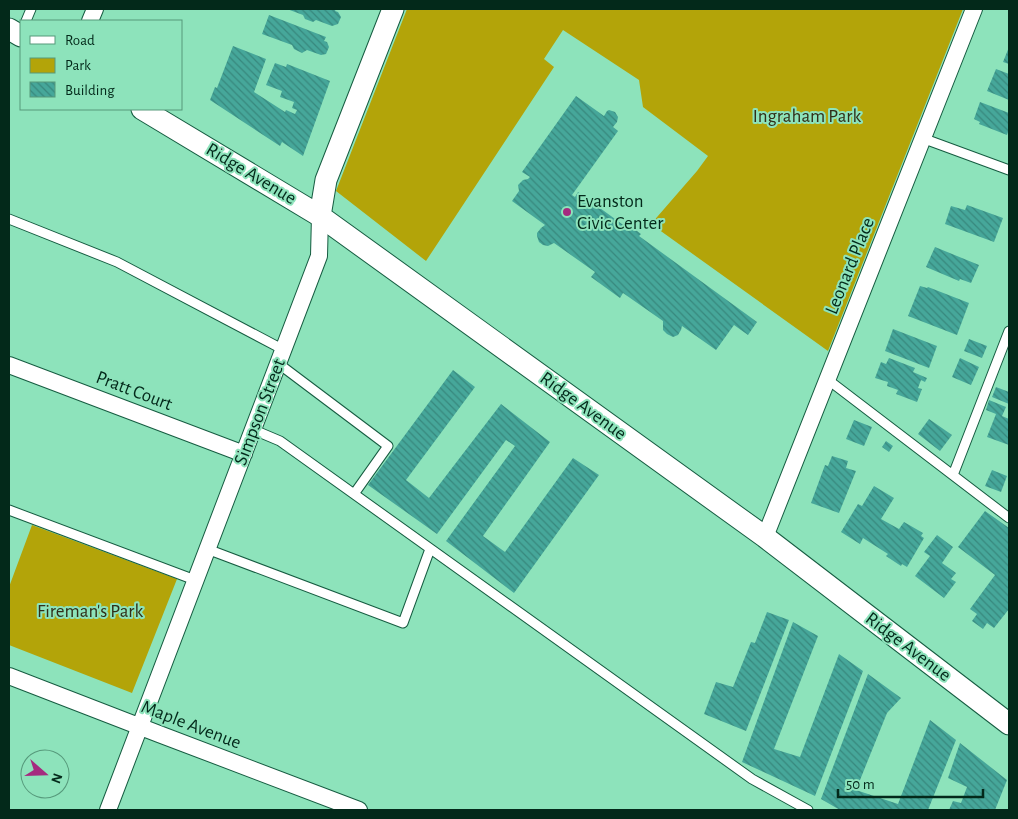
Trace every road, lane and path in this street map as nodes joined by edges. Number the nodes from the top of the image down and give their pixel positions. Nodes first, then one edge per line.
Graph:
1 (31, 9) edge
2 (393, 9) edge
3 (974, 9) edge
4 (25, 20) edge
5 (144, 110) edge
6 (922, 138) junction
7 (1009, 170) edge
8 (320, 216) junction
9 (9, 219) edge
10 (1009, 331) edge
11 (281, 357) junction
12 (9, 365) edge
13 (827, 379) junction
14 (254, 430) junction
15 (244, 454) junction
16 (953, 475) junction
17 (354, 494) junction
18 (9, 510) edge
19 (1009, 518) edge
20 (765, 537) junction
21 (207, 549) junction
22 (430, 549) junction
23 (195, 580) junction
24 (9, 676) edge
25 (1009, 724) edge
26 (141, 727) junction
27 (108, 810) edge
28 (359, 810) edge
29 (808, 810) edge

1 - 4 lane
2 - 8 street, Simpson Street
3 - 6 street, Leonard Place
5 - 8 street, Ridge Avenue
6 - 7 lane
6 - 13 street, Leonard Place
8 - 11 street, Simpson Street
8 - 20 street, Ridge Avenue
9 - 11 lane
10 - 16 lane
11 - 14 street, Simpson Street
11 - 17 lane
12 - 15 street, Pratt Court
13 - 16 lane
13 - 20 street, Leonard Place
14 - 15 street, Simpson Street
14 - 17 lane
15 - 21 street, Simpson Street
16 - 19 lane
17 - 22 lane
18 - 23 lane
20 - 25 street, Ridge Avenue
21 - 22 lane
21 - 23 street, Simpson Street
22 - 29 lane
23 - 26 street, Simpson Street
24 - 26 street, Maple Avenue
26 - 27 street, Simpson Street
26 - 28 street, Maple Avenue

